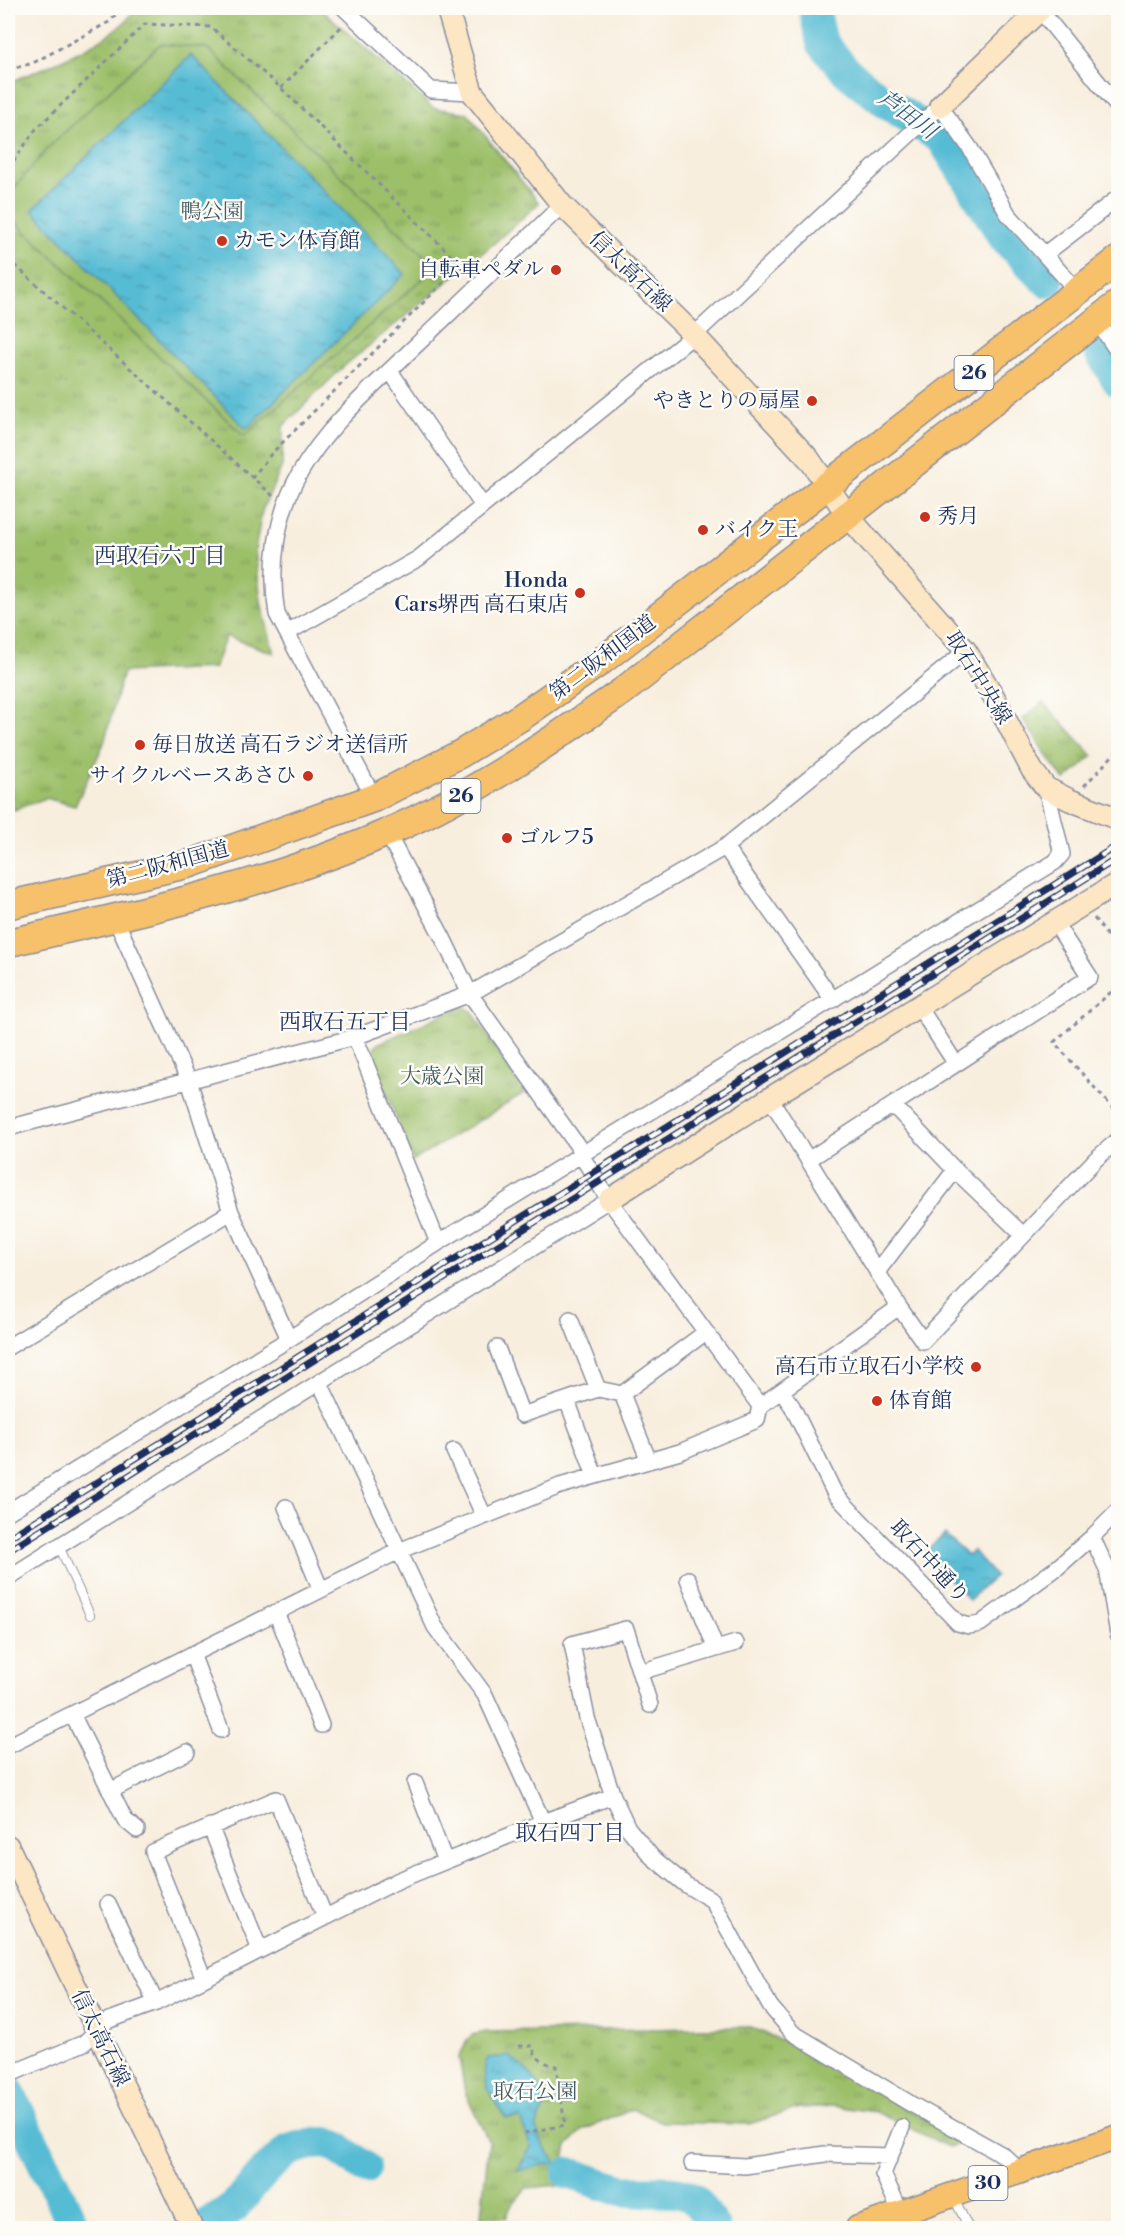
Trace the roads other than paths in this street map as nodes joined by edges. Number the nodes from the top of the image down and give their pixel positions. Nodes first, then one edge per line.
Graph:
1 (447, 8) edge
2 (1041, 9) edge
3 (348, 12) edge
4 (472, 92) junction
5 (1119, 107) edge
6 (934, 112) junction
7 (1119, 198) edge
8 (562, 205) junction
9 (1045, 254) junction
10 (1119, 260) edge
11 (1078, 292) junction
12 (1119, 304) edge
13 (1097, 321) junction
14 (694, 335) junction
15 (1119, 352) edge
16 (390, 371) junction
17 (828, 485) junction
18 (483, 506) junction
19 (848, 516) junction
20 (287, 633) junction
21 (966, 651) junction
22 (1046, 788) junction
23 (374, 798) junction
24 (1119, 819) edge
25 (387, 833) junction
26 (724, 847) junction
27 (1119, 884) edge
28 (8, 905) edge
29 (115, 918) junction
30 (1055, 923) junction
31 (8, 943) edge
32 (470, 994) junction
33 (833, 1000) junction
34 (919, 1007) junction
35 (355, 1037) junction
36 (957, 1064) junction
37 (189, 1081) junction
38 (770, 1098) junction
39 (893, 1105) junction
40 (8, 1128) edge
41 (1119, 1140) edge
42 (581, 1155) junction
43 (808, 1160) junction
44 (955, 1170) junction
45 (609, 1200) junction
46 (231, 1212) junction
47 (1023, 1235) junction
48 (438, 1243) junction
49 (877, 1272) junction
50 (899, 1306) junction
51 (570, 1319) dead end
52 (706, 1332) junction
53 (289, 1340) junction
54 (8, 1347) edge
55 (497, 1347) dead end
56 (320, 1383) junction
57 (598, 1389) junction
58 (781, 1391) junction
59 (621, 1394) junction
60 (567, 1400) junction
61 (760, 1406) junction
62 (454, 1451) dead end
63 (649, 1461) junction
64 (596, 1476) junction
65 (286, 1507) dead end
66 (1119, 1511) edge
67 (8, 1512) edge
68 (484, 1516) junction
69 (1092, 1537) junction
70 (59, 1546) junction
71 (399, 1551) junction
72 (8, 1578) edge
73 (688, 1579) dead end
74 (321, 1590) junction
75 (276, 1612) junction
76 (90, 1616) dead end
77 (1119, 1634) edge
78 (736, 1643) dead end
79 (716, 1649) junction
80 (192, 1654) junction
81 (640, 1672) junction
82 (650, 1705) dead end
83 (72, 1714) junction
84 (321, 1725) dead end
85 (221, 1730) dead end
86 (8, 1746) edge
87 (187, 1752) dead end
88 (414, 1783) dead end
89 (110, 1791) junction
90 (613, 1796) junction
91 (543, 1822) junction
92 (210, 1826) junction
93 (137, 1830) dead end
94 (8, 1846) edge
95 (445, 1862) junction
96 (108, 1904) dead end
97 (325, 1917) junction
98 (260, 1950) junction
99 (204, 1978) junction
100 (156, 2002) junction
101 (96, 2030) junction
102 (8, 2075) edge
103 (902, 2127) dead end
104 (1119, 2138) edge
105 (890, 2156) junction
106 (692, 2163) dead end
107 (1021, 2172) junction
108 (953, 2196) junction
109 (904, 2221) edge
110 (192, 2229) edge
111 (858, 2229) edge
112 (969, 2229) edge

1 - 4 street, 信太高石線
2 - 5 street
2 - 6 street
3 - 4 street
4 - 8 street, 信太高石線
6 - 9 street
6 - 14 street
7 - 9 street
8 - 14 street, 信太高石線
8 - 16 street
9 - 11 street
10 - 11 highway, 第二阪和国道 / 26
11 - 17 highway, 第二阪和国道 / 26
12 - 13 highway, 第二阪和国道 / 26
13 - 15 street
13 - 19 highway, 第二阪和国道 / 26
14 - 17 street, 信太高石線
14 - 18 street
16 - 18 street
16 - 20 street
17 - 19 street, 信太高石線
17 - 23 highway, 第二阪和国道 / 26
18 - 20 street
19 - 21 street, 取石中央線
19 - 25 highway, 第二阪和国道 / 26
20 - 23 street
21 - 22 street, 取石中央線
21 - 26 street
22 - 24 street, 取石中央線
22 - 33 street
23 - 28 highway, 第二阪和国道 / 26
25 - 29 highway, 第二阪和国道 / 26
25 - 32 street
26 - 32 street
26 - 33 street
27 - 30 street
29 - 31 highway, 第二阪和国道 / 26
29 - 37 street
30 - 34 street
30 - 36 street
32 - 35 street
32 - 42 street
33 - 42 street
34 - 36 street
34 - 38 street
35 - 37 street
35 - 48 street
36 - 39 street
37 - 40 street
37 - 46 street
38 - 43 street
38 - 45 street
39 - 43 street
39 - 44 street
41 - 47 street
42 - 45 street
42 - 48 street
43 - 49 street
44 - 47 street
44 - 49 street
45 - 52 street
45 - 56 street
46 - 53 street
46 - 54 street
47 - 50 street
48 - 53 street
49 - 50 street
50 - 58 street
51 - 57 street
52 - 59 street
52 - 61 street
53 - 67 street
55 - 60 street
56 - 70 street
56 - 71 street
57 - 59 street
57 - 60 street
58 - 61 street
58 - 69 street, 取石中通り
59 - 63 street
60 - 64 street
61 - 63 street
62 - 68 street
63 - 64 street
64 - 68 street
65 - 74 street
66 - 69 street, 取石中通り
68 - 71 street
69 - 77 street
70 - 72 street
70 - 76 lane
71 - 74 street
71 - 91 street
73 - 79 street
74 - 75 street
75 - 80 street
75 - 84 street
78 - 79 street
79 - 81 street
80 - 83 street
80 - 85 street
81 - 82 street
81 - 90 street
83 - 86 street
83 - 89 street
87 - 89 street
88 - 95 street
89 - 93 street
90 - 91 street
90 - 107 street
91 - 95 street
92 - 97 street
92 - 98 street
92 - 99 street
94 - 101 street, 信太高石線
95 - 97 street
96 - 100 street
97 - 98 street
98 - 99 street
99 - 100 street
100 - 101 street
101 - 102 street
101 - 110 street, 信太高石線
103 - 105 street
104 - 107 main road, 30
105 - 106 street
105 - 109 street
107 - 108 main road, 30
108 - 109 main road, 30
108 - 112 lane
109 - 111 main road, 30

